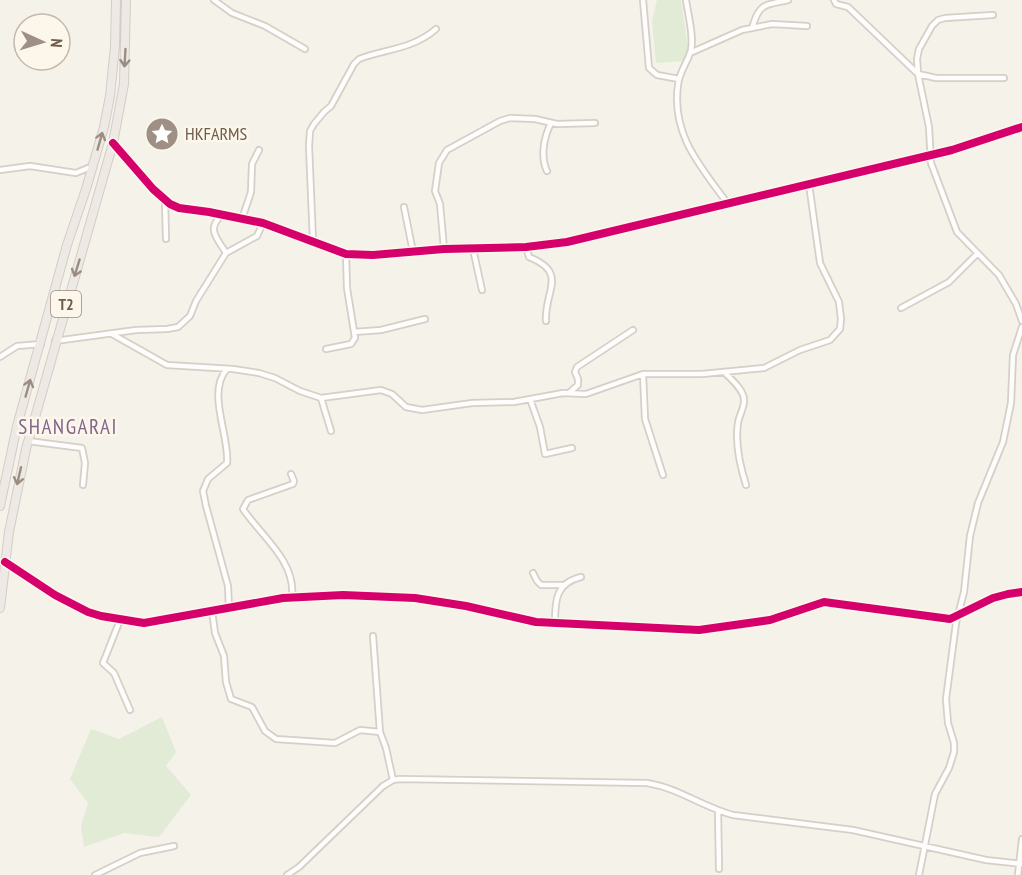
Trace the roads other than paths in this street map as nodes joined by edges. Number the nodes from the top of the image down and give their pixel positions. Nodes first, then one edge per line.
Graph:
1 (116, 0) edge
2 (126, 0) edge
3 (214, 0) edge
4 (644, 0) edge
5 (686, 0) edge
6 (788, 0) edge
7 (835, 2) edge
8 (993, 15) dead end
9 (753, 25) dead end
10 (807, 26) dead end
11 (436, 29) dead end
12 (305, 48) dead end
13 (690, 53) junction
14 (918, 74) junction
15 (1004, 78) dead end
16 (679, 79) junction
17 (551, 123) junction
18 (595, 123) dead end
19 (1022, 127) edge
20 (113, 143) junction
21 (260, 150) dead end
22 (930, 155) junction
23 (93, 166) junction
24 (0, 170) edge
25 (547, 171) dead end
26 (809, 184) junction
27 (165, 201) junction
28 (728, 204) junction
29 (404, 207) dead end
30 (78, 213) junction
31 (222, 215) junction
32 (93, 218) junction
33 (243, 219) junction
34 (263, 223) junction
35 (166, 239) dead end
36 (313, 241) junction
37 (67, 244) junction
38 (526, 247) junction
39 (444, 249) junction
40 (473, 249) junction
41 (82, 250) junction
42 (413, 252) junction
43 (226, 253) junction
44 (346, 254) junction
45 (977, 254) junction
46 (482, 290) dead end
47 (901, 308) dead end
48 (425, 318) dead end
49 (546, 321) dead end
50 (1022, 321) edge
51 (1022, 327) edge
52 (633, 330) dead end
53 (354, 333) junction
54 (112, 334) junction
55 (55, 341) junction
56 (41, 344) junction
57 (326, 349) dead end
58 (0, 357) edge
59 (227, 369) junction
60 (724, 372) junction
61 (643, 374) junction
62 (569, 394) junction
63 (321, 398) junction
64 (530, 399) junction
65 (331, 431) dead end
66 (28, 441) junction
67 (572, 448) dead end
68 (291, 474) dead end
69 (663, 475) dead end
70 (746, 484) dead end
71 (83, 485) dead end
72 (0, 506) edge
73 (5, 562) junction
74 (533, 573) dead end
75 (581, 577) dead end
76 (563, 585) junction
77 (1022, 592) edge
78 (292, 597) junction
79 (0, 608) edge
80 (229, 608) junction
81 (212, 611) junction
82 (958, 617) junction
83 (120, 620) junction
84 (555, 622) junction
85 (372, 636) dead end
86 (130, 710) dead end
87 (380, 732) junction
88 (393, 780) junction
89 (718, 811) junction
90 (1022, 839) edge
91 (924, 845) junction
92 (174, 846) dead end
93 (1020, 864) edge
94 (719, 869) dead end
95 (95, 875) edge
96 (287, 875) edge
97 (919, 875) edge
98 (1018, 875) edge

23 -> 1 highway, T2
2 -> 20 highway, T2
3 - 12 street
4 - 16 street
5 - 13 street
6 - 9 street
7 - 14 street
8 - 14 street
10 - 13 street
11 - 36 street
13 - 16 street
14 - 15 street
14 - 22 street
16 - 28 street
17 - 18 street
17 - 25 street
17 - 39 street
19 - 22 street
20 - 27 street
20 - 32 highway, T2
21 - 33 street
22 - 26 street
22 - 45 street
23 - 24 street
23 - 30 highway, T2
26 - 28 street
26 - 60 street
27 - 31 street
27 - 35 street
28 - 38 street
29 - 42 street
30 - 32 highway
30 - 37 highway, T2
31 - 33 street
31 - 43 street
32 - 41 highway, T2
33 - 34 street
34 - 36 street
34 - 43 street
36 - 44 street
37 - 41 highway
37 - 56 highway, T2
38 - 40 street
38 - 49 street
39 - 40 street
39 - 42 street
40 - 46 street
41 -> 55 highway, T2
42 - 44 street
43 - 54 street
44 - 53 street
45 - 47 street
45 - 50 street
48 - 53 street
51 - 82 street
52 - 62 street
53 - 57 street
54 - 55 street
54 - 59 street
55 - 66 highway, T2
56 - 58 street
72 -> 56 highway, T2
59 - 63 street
59 - 80 street
60 - 61 street
60 - 70 street
61 - 62 street
61 - 69 street
62 - 64 street
63 - 64 street
63 - 65 street
64 - 67 street
66 - 71 street
66 -> 73 highway, T2
68 - 78 street
73 - 79 highway, T2
73 - 83 street
74 - 76 street
75 - 76 street
76 - 84 street
77 - 82 street
78 - 80 street
78 - 84 street
80 - 81 street
81 - 83 street
81 - 87 street
82 - 84 street
82 - 91 street
83 - 86 street
85 - 87 street
87 - 88 street
88 - 89 street
88 - 96 street
89 - 91 street
89 - 94 street
90 - 93 street
91 - 93 street
91 - 97 street
92 - 95 street
93 - 98 street

